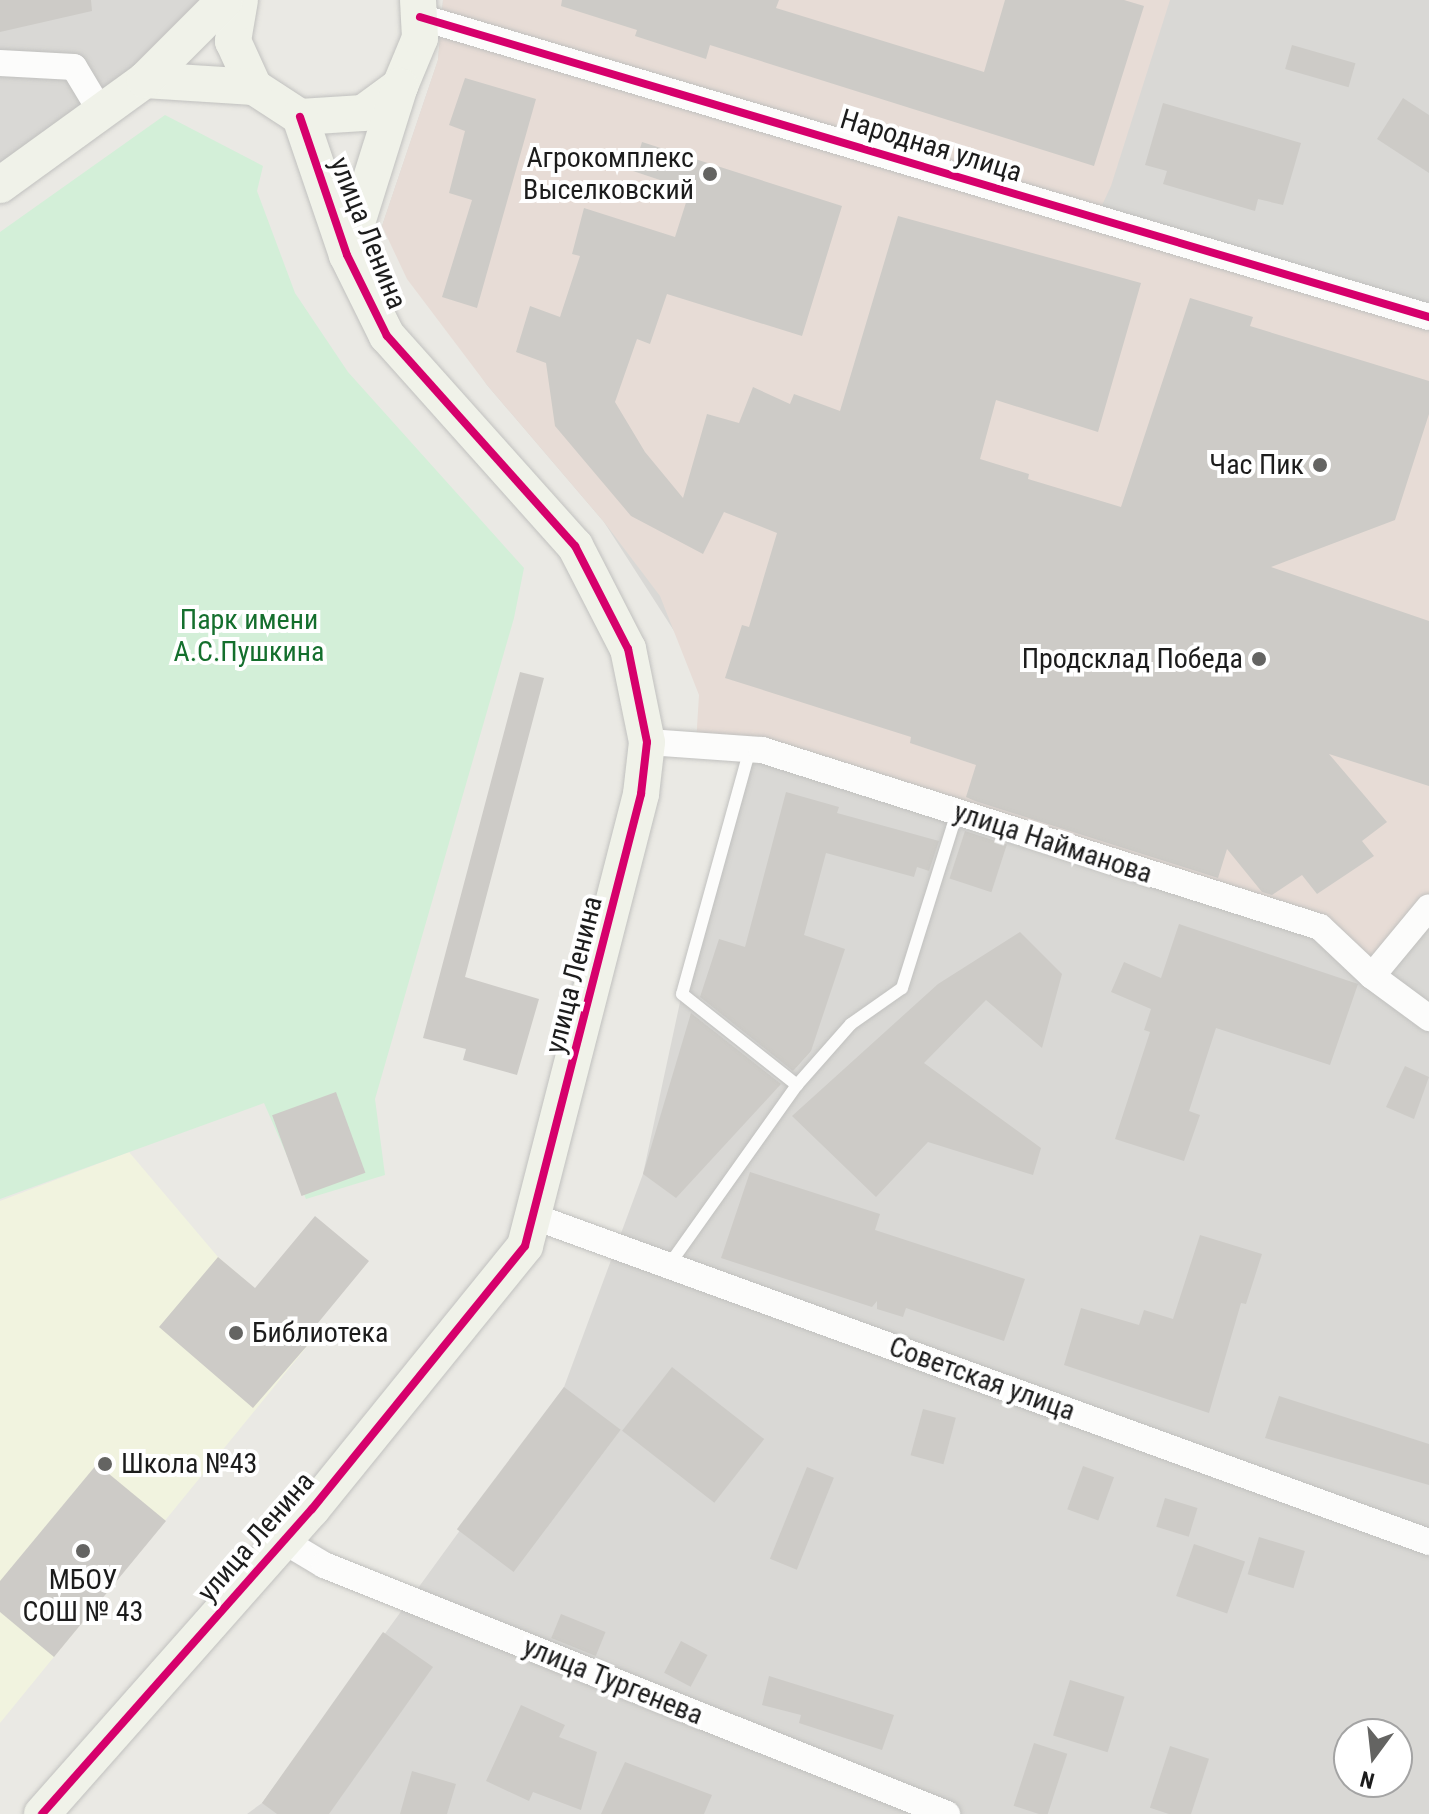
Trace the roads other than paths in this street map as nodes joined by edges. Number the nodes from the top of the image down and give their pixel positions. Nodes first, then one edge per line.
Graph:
1 (225, 0) edge
2 (240, 0) edge
3 (419, 8) edge
4 (0, 63) edge
5 (145, 80) junction
6 (400, 86) junction
7 (254, 87) junction
8 (101, 112) junction
9 (300, 117) junction
10 (0, 185) edge
11 (347, 255) junction
12 (1429, 317) edge
13 (647, 742) junction
14 (750, 749) junction
15 (957, 813) junction
16 (1429, 907) edge
17 (1372, 976) junction
18 (1429, 1018) edge
19 (797, 1085) junction
20 (535, 1217) junction
21 (669, 1265) junction
22 (284, 1541) junction
23 (1429, 1542) edge
24 (42, 1814) edge
25 (947, 1814) edge

1 - 5 street
2 - 7 street
3 - 6 street, улица Ленина
3 - 12 street, Народная улица
4 - 8 street
5 - 7 street
5 - 8 street
6 - 9 street, улица Ленина
6 - 11 street, улица Ленина
7 - 9 street
8 - 10 street
9 - 11 street, улица Ленина
11 - 13 street, улица Ленина
13 - 14 street, улица Найманова
13 - 20 street, улица Ленина
14 - 15 street, улица Найманова
14 - 19 lane
15 - 17 street, улица Найманова
15 - 19 lane
16 - 17 street
17 - 18 street, улица Найманова
19 - 21 lane
20 - 21 street, Советская улица
20 - 22 street, улица Ленина
21 - 23 street, Советская улица
22 - 24 street, улица Ленина
22 - 25 street, улица Тургенева

